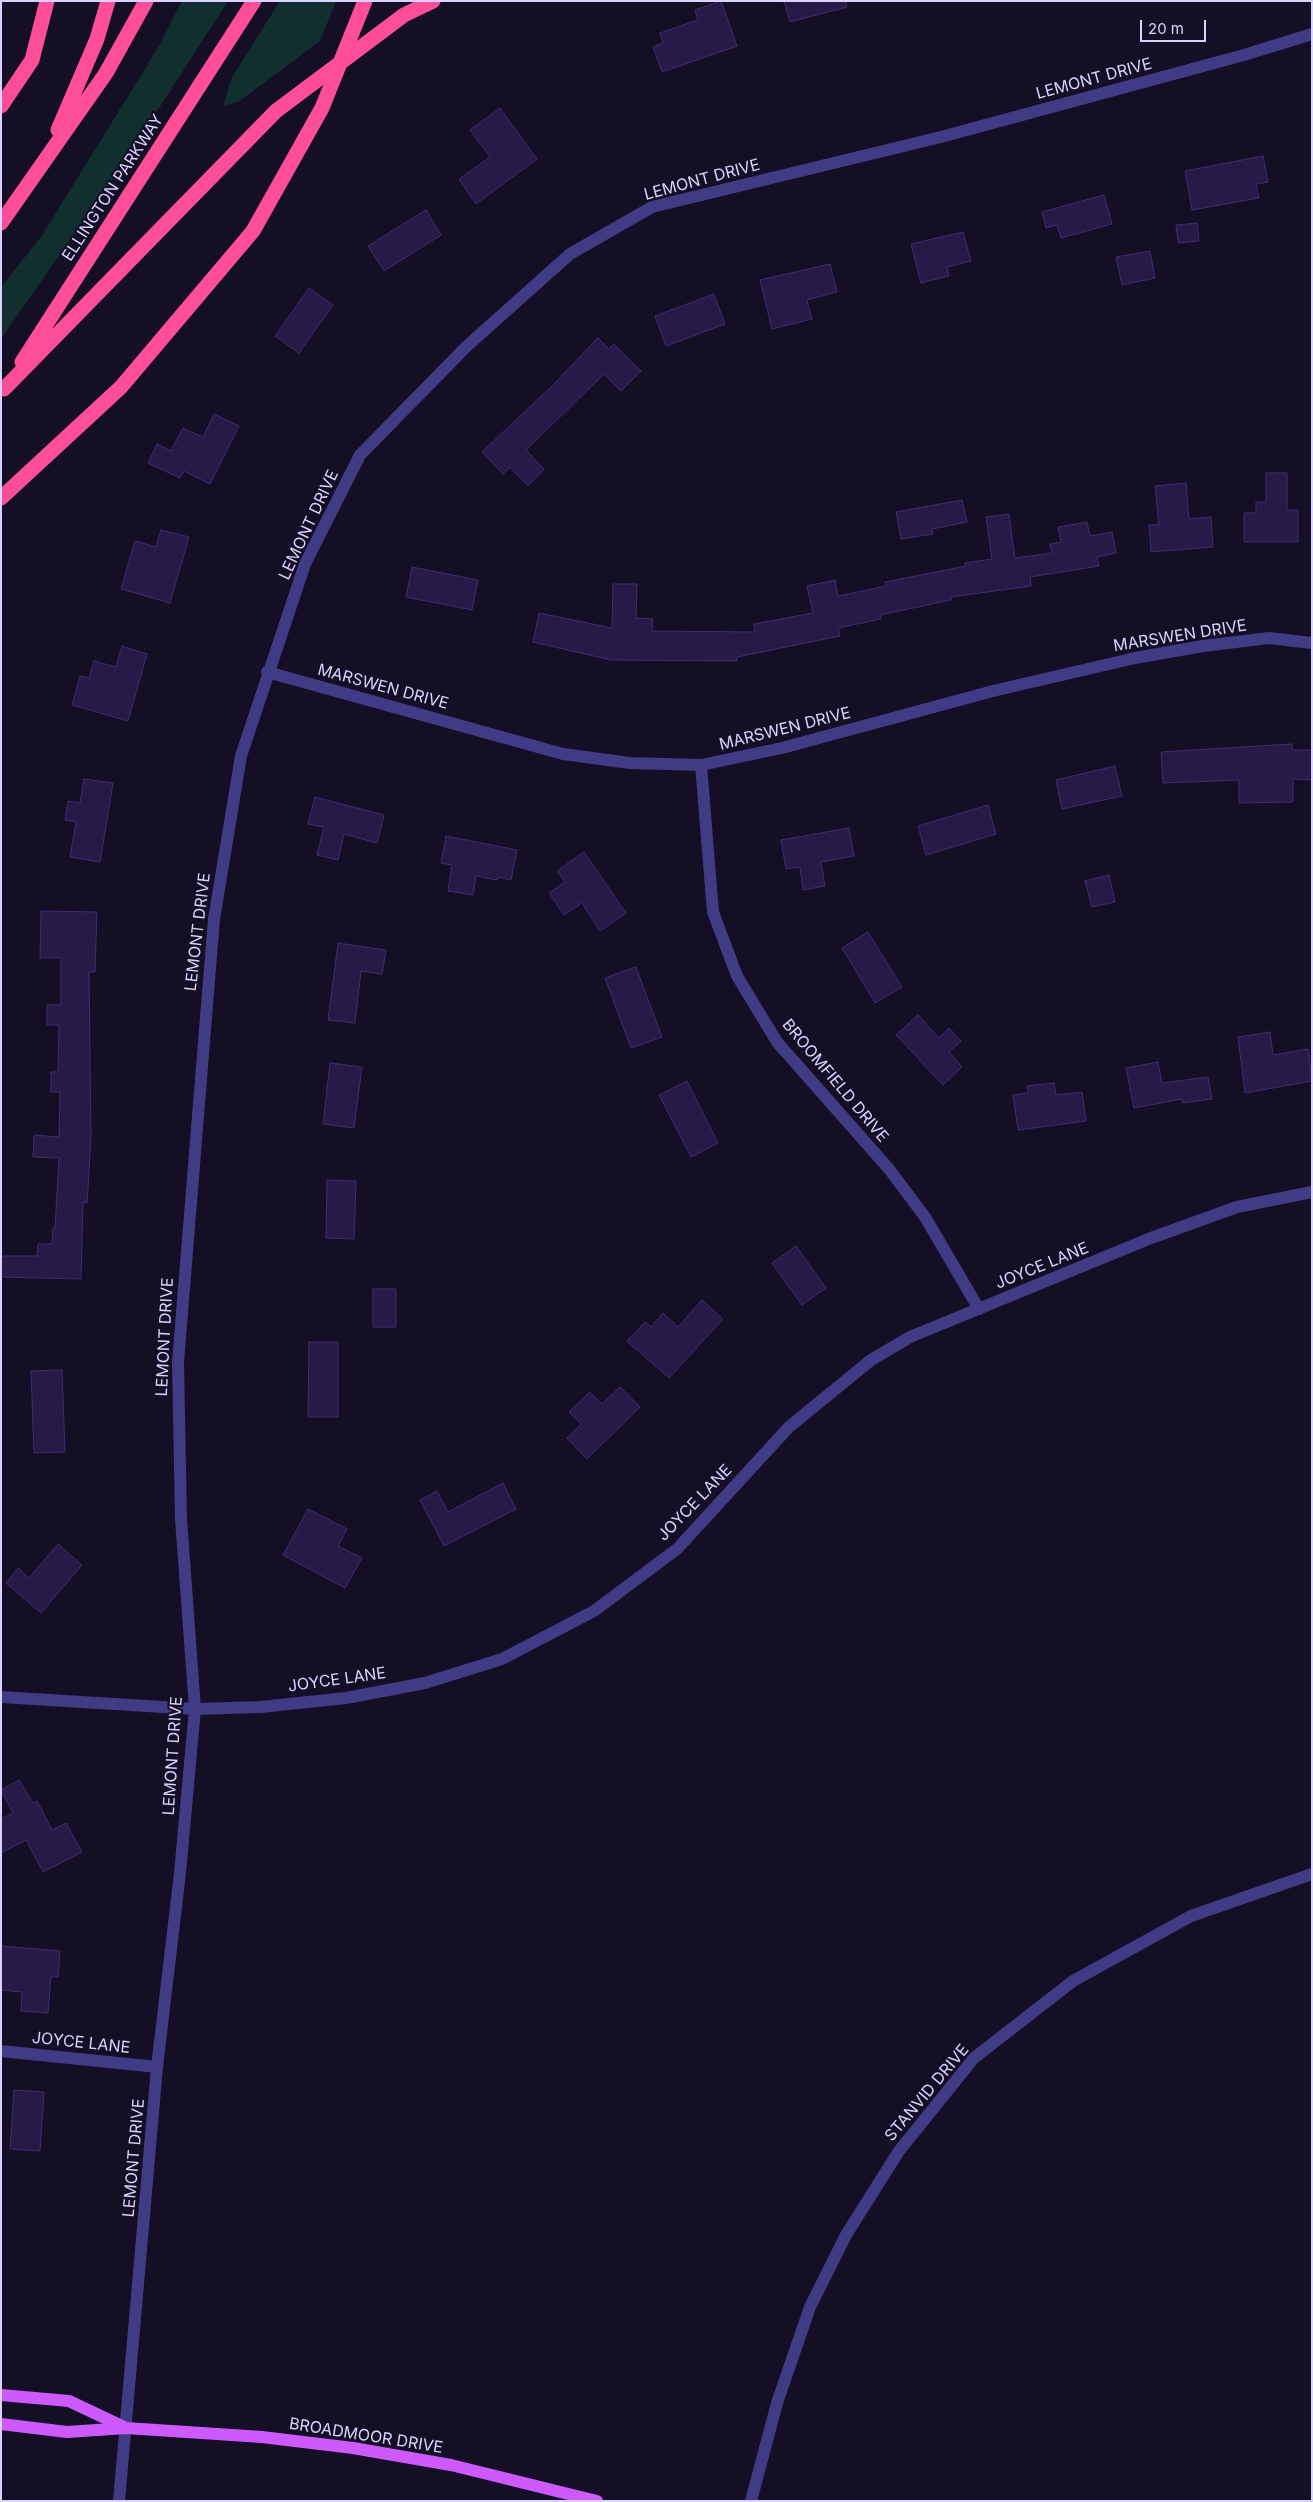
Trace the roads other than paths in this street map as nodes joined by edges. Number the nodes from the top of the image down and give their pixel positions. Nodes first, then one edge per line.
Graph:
1 (47, 1) edge
2 (108, 1) edge
3 (146, 1) edge
4 (254, 1) edge
5 (365, 1) edge
6 (433, 1) edge
7 (1312, 34) edge
8 (1, 106) edge
9 (44, 161) junction
10 (1, 223) edge
11 (3, 391) edge
12 (1, 498) edge
13 (1312, 643) edge
14 (267, 672) junction
15 (701, 765) junction
16 (1312, 1192) edge
17 (979, 1309) junction
18 (1, 1697) edge
19 (194, 1709) junction
20 (1312, 1874) edge
21 (1, 2051) edge
22 (157, 2067) junction
23 (1, 2395) edge
24 (1, 2424) edge
25 (126, 2428) junction
26 (119, 2501) edge
27 (597, 2501) edge
28 (751, 2501) edge

1 - 8 highway
2 - 9 highway
3 - 9 highway
4 - 11 highway, ELLINGTON PARKWAY
5 - 12 highway, bridge
6 - 11 highway
7 - 14 street, LEMONT DRIVE
9 - 10 highway
13 - 15 street, MARSWEN DRIVE
14 - 15 street, MARSWEN DRIVE
14 - 19 street, LEMONT DRIVE
15 - 17 street, BROOMFIELD DRIVE
16 - 17 street, JOYCE LANE
17 - 19 street, JOYCE LANE
18 - 19 street, JOYCE LANE
19 - 22 street, LEMONT DRIVE
20 - 28 street, STANVID DRIVE
21 - 22 street, JOYCE LANE
22 - 25 street, LEMONT DRIVE
23 - 25 main road, BROADMOOR DRIVE
24 - 25 main road, BROADMOOR DRIVE
25 - 26 street, LEMONT DRIVE
25 - 27 main road, BROADMOOR DRIVE

